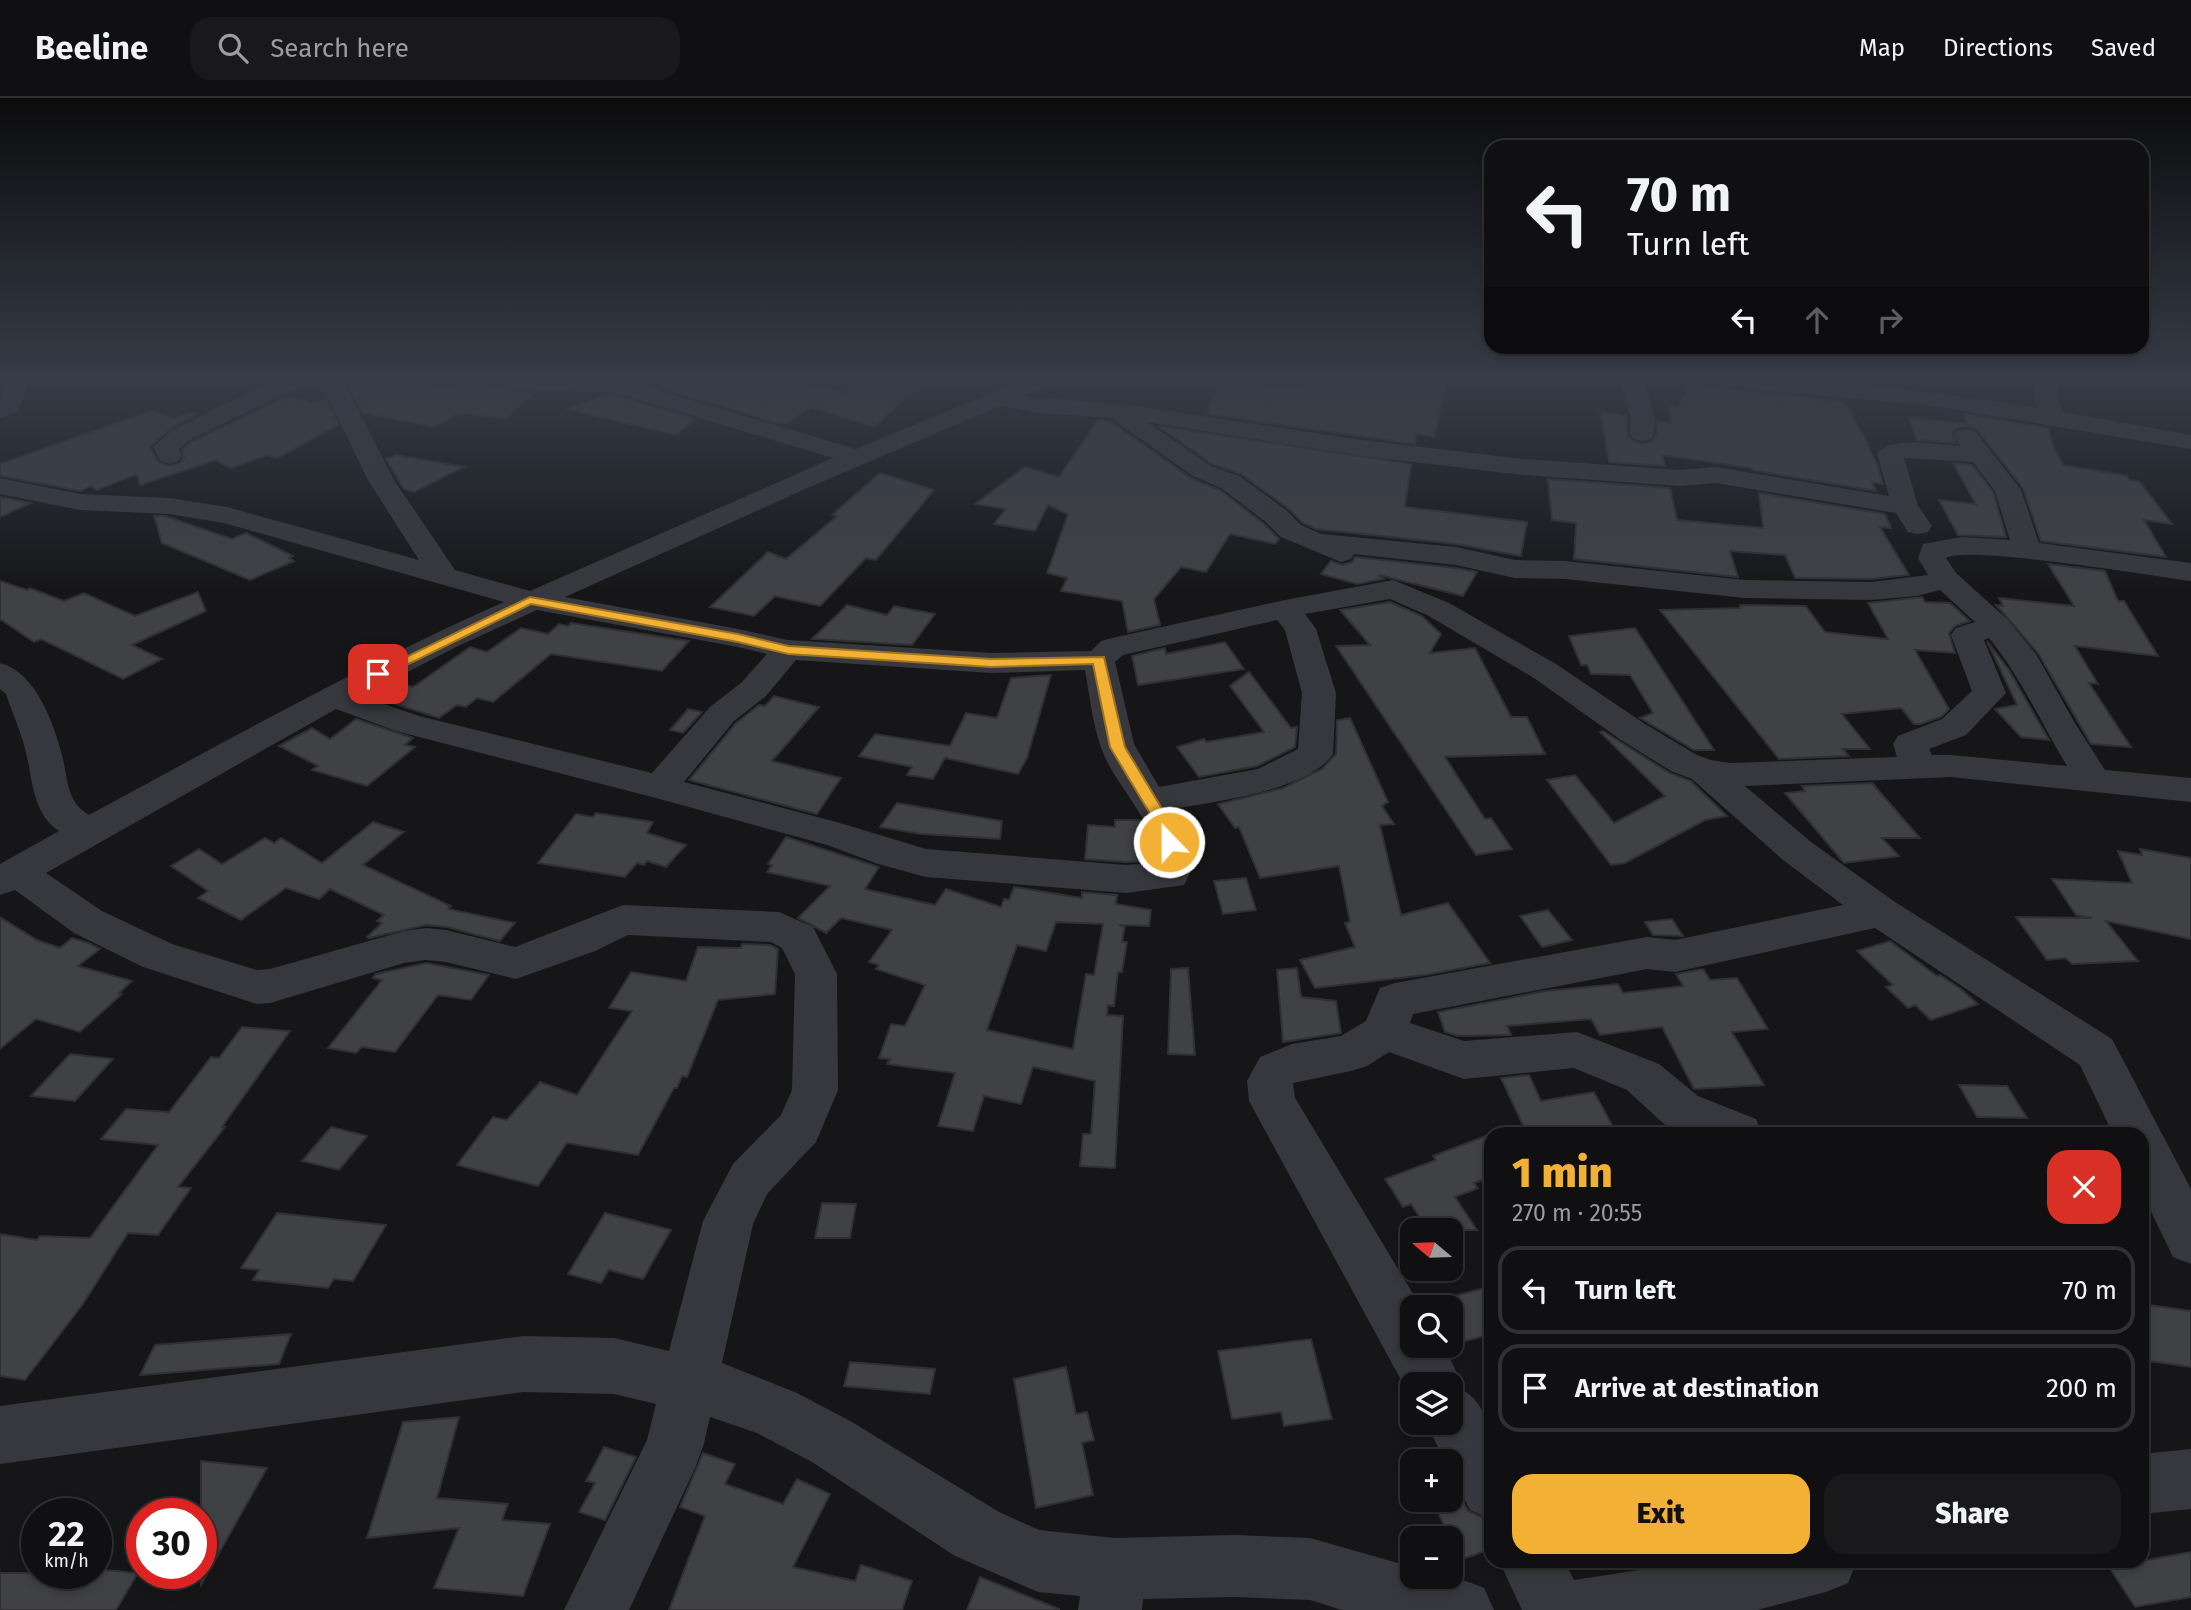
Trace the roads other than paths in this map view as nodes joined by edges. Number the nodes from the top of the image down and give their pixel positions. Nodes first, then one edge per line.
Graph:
1 (167, 450) edge
2 (364, 450) edge
3 (831, 450) edge
4 (874, 450) edge
5 (1171, 450) edge
6 (1375, 450) edge
7 (1977, 450) edge
8 (1981, 455) junction
9 (169, 456) dead end
10 (856, 457) junction
11 (0, 486) edge
12 (1905, 506) junction
13 (1318, 542) junction
14 (2027, 550) junction
15 (1939, 564) junction
16 (2191, 572) edge
17 (444, 575) junction
18 (1393, 589) junction
19 (530, 600) junction
20 (1285, 609) junction
21 (1996, 626) junction
22 (788, 650) junction
23 (1099, 660) junction
24 (0, 673) edge
25 (333, 697) junction
26 (1918, 767) junction
27 (1705, 771) junction
28 (2094, 780) junction
29 (660, 787) junction
30 (2191, 790) edge
31 (1151, 801) junction
32 (88, 832) junction
33 (8, 876) edge
34 (1881, 912) junction
35 (1385, 1032) junction
36 (1722, 1127) edge
37 (2134, 1127) edge
38 (2149, 1157) edge
39 (2191, 1240) edge
40 (1400, 1322) edge
41 (690, 1383) junction
42 (0, 1435) edge
43 (1462, 1435) edge
44 (1484, 1476) edge
45 (2191, 1479) edge
46 (2149, 1483) edge
47 (1534, 1568) edge
48 (1799, 1568) edge
49 (1112, 1590) edge
50 (596, 1610) edge
51 (1462, 1610) edge
52 (1556, 1610) edge
53 (1578, 1610) edge

1 - 9 street
2 - 17 street
3 - 10 street
4 - 10 street
5 - 13 street
6 - 12 street
7 - 8 street
8 - 12 street
8 - 14 street
10 - 19 street
11 - 17 street
12 - 15 street
13 - 15 street
13 - 18 street
14 - 15 street
14 - 16 street
15 - 21 street
17 - 19 street
18 - 20 street
18 - 27 street
19 - 22 street
19 - 25 street
20 - 23 street
20 - 31 street
21 - 26 street
21 - 28 street
22 - 23 street
22 - 29 street
23 - 31 street
24 - 32 street
25 - 29 street
25 - 32 street
26 - 27 street
26 - 28 street
27 - 34 street
28 - 30 street
29 - 31 street
32 - 33 street
33 - 41 street
34 - 35 street
34 - 37 street
35 - 36 street
35 - 40 street
38 - 39 street
41 - 42 street
41 - 49 street
41 - 50 street
43 - 44 street
45 - 46 street
47 - 52 street
48 - 53 street
49 - 51 street

